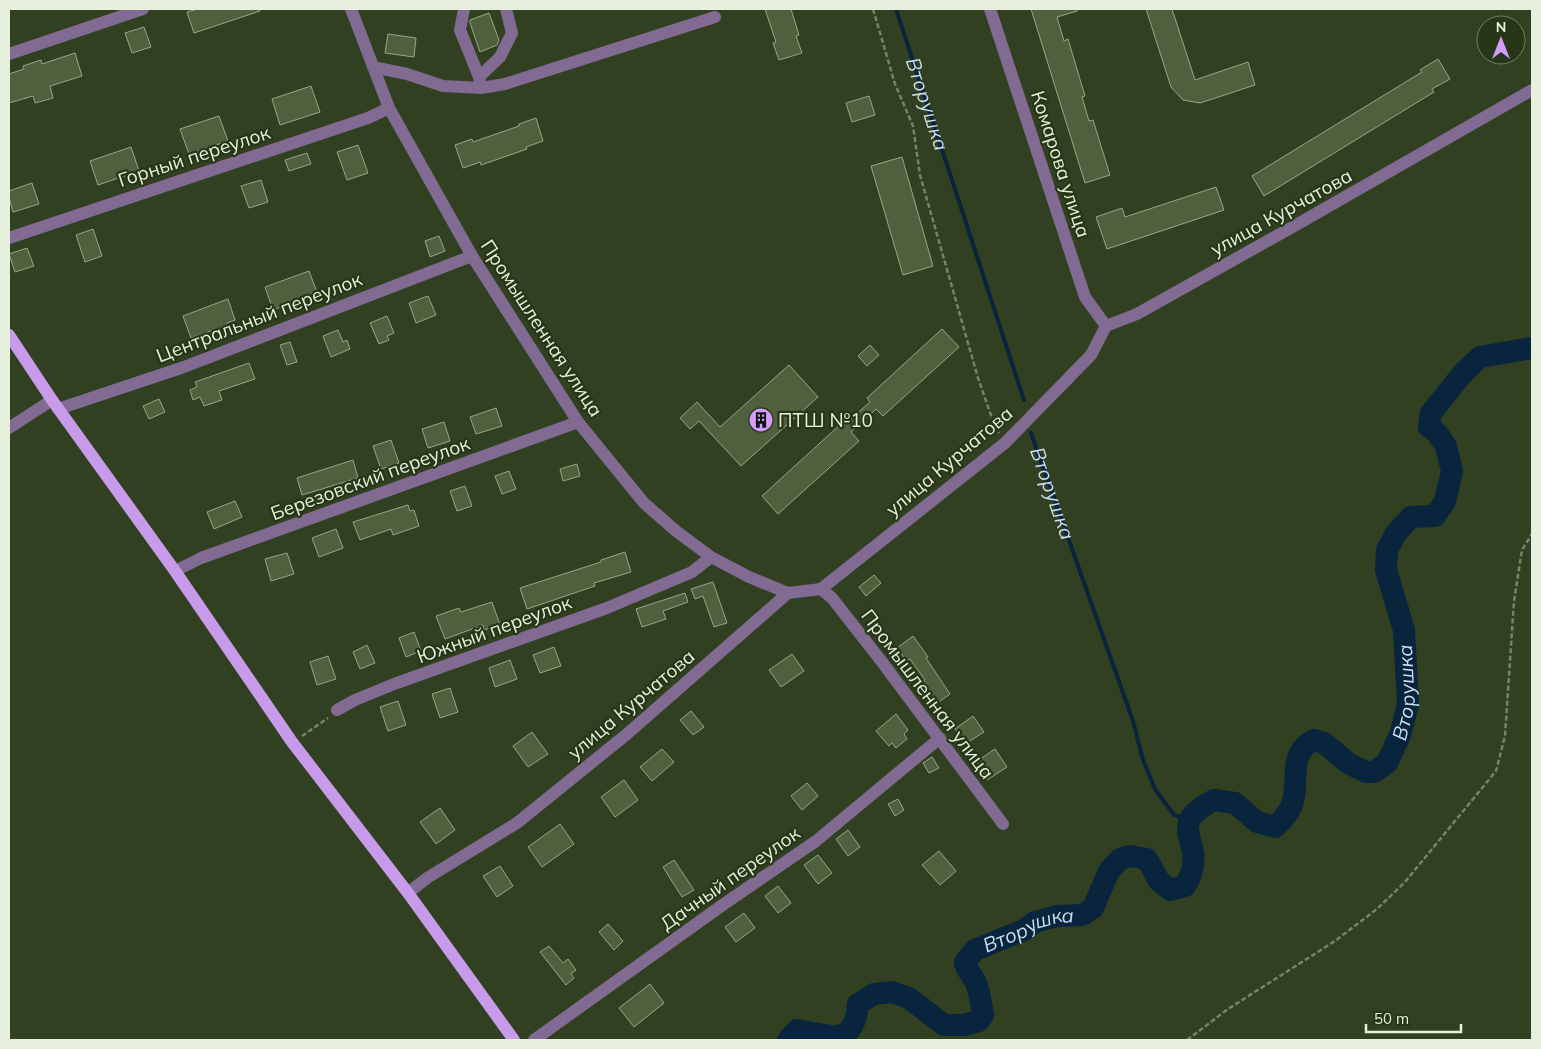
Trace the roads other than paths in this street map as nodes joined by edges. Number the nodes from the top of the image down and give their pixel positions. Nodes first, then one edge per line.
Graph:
1 (143, 9) edge
2 (351, 9) edge
3 (464, 9) edge
4 (506, 9) edge
5 (990, 9) edge
6 (715, 17) dead end
7 (9, 54) edge
8 (374, 67) junction
9 (480, 83) junction
10 (1532, 90) edge
11 (389, 108) junction
12 (9, 238) edge
13 (472, 256) junction
14 (1106, 326) junction
15 (9, 335) edge
16 (55, 405) junction
17 (578, 422) junction
18 (9, 428) edge
19 (711, 557) junction
20 (175, 571) junction
21 (820, 589) junction
22 (788, 593) junction
23 (337, 710) road end
24 (940, 738) junction
25 (1003, 824) dead end
26 (408, 893) junction
27 (514, 1040) edge
28 (534, 1040) edge

1 - 7 street
2 - 8 street, Промышленная улица
3 - 9 street
4 - 9 street
5 - 14 street, Комарова улица
6 - 9 street
8 - 9 street
8 - 11 street, Промышленная улица
10 - 14 street, улица Курчатова
11 - 12 street, Горный переулок
11 - 13 street, Промышленная улица
13 - 16 street, Центральный переулок
13 - 17 street, Промышленная улица
14 - 21 street, улица Курчатова
15 - 16 main road
16 - 18 street, Центральный переулок
16 - 20 main road
17 - 19 street, Промышленная улица
17 - 20 street, Березовский переулок
19 - 22 street, Промышленная улица
19 - 23 street, Южный переулок
20 - 26 main road
21 - 22 street
21 - 24 street, Промышленная улица
22 - 26 street, улица Курчатова
24 - 25 street, Промышленная улица
24 - 28 street, Дачный переулок
26 - 27 main road

